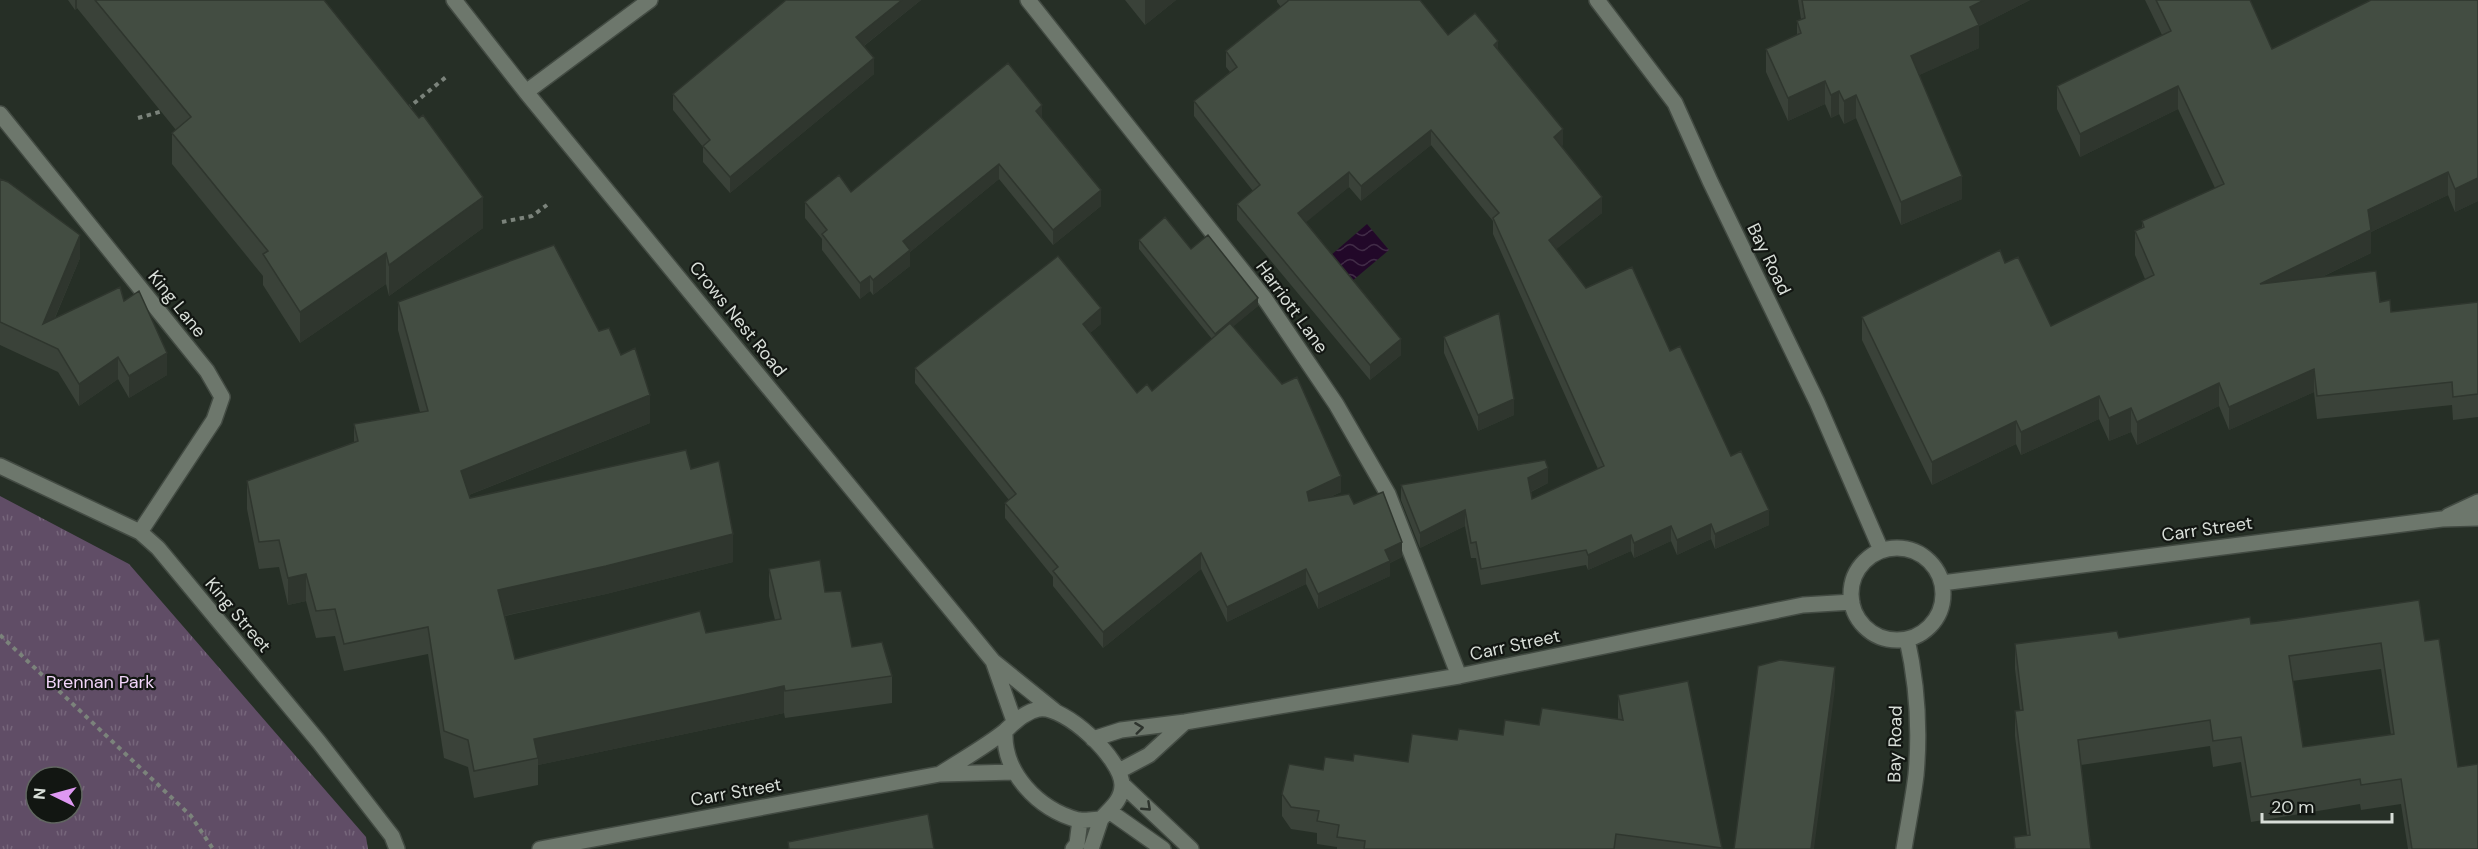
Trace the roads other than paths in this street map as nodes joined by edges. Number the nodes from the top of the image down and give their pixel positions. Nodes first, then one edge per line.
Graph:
1 (454, 0) edge
2 (650, 0) edge
3 (1028, 0) edge
4 (1597, 0) edge
5 (526, 92) junction
6 (0, 114) edge
7 (0, 466) edge
8 (2478, 502) edge
9 (2478, 518) edge
10 (2442, 519) junction
11 (140, 532) junction
12 (1881, 550) junction
13 (1942, 583) junction
14 (1851, 602) junction
15 (1907, 639) junction
16 (993, 660) junction
17 (1459, 676) junction
18 (1055, 711) junction
19 (1185, 722) junction
20 (1010, 726) junction
21 (1093, 739) junction
22 (1014, 772) junction
23 (940, 774) junction
24 (1121, 778) junction
25 (1105, 815) junction
26 (1080, 820) junction
27 (397, 849) edge
28 (540, 849) edge
29 (1073, 849) edge
30 (1091, 849) edge
31 (1163, 849) edge
32 (1191, 849) edge
33 (1904, 849) edge

1 - 5 street, Crows Nest Road
2 - 5 street
3 - 17 street, Harriott Lane
4 - 12 street, Bay Road
5 - 16 street, Crows Nest Road
6 - 11 street, King Lane
7 - 11 street, King Street
8 - 10 street
9 - 10 street, Carr Street
10 - 13 street, Carr Street
11 - 27 street, King Street
12 - 13 street
12 - 14 street
13 - 15 street
14 - 15 street
14 - 17 street, Carr Street
15 - 33 street, Bay Road
16 - 18 street, Crows Nest Road
16 - 20 street, Crows Nest Road
17 - 19 street, Carr Street
18 - 20 street
18 - 21 street
21 -> 19 street, Carr Street
19 - 24 street
20 - 22 street
20 - 23 street, Carr Street
21 - 24 street
22 - 23 street, Carr Street
22 - 26 street
23 - 28 street, Carr Street
24 - 25 street
24 -> 32 street
25 - 26 street
25 - 30 street
25 - 31 street
26 - 29 street

